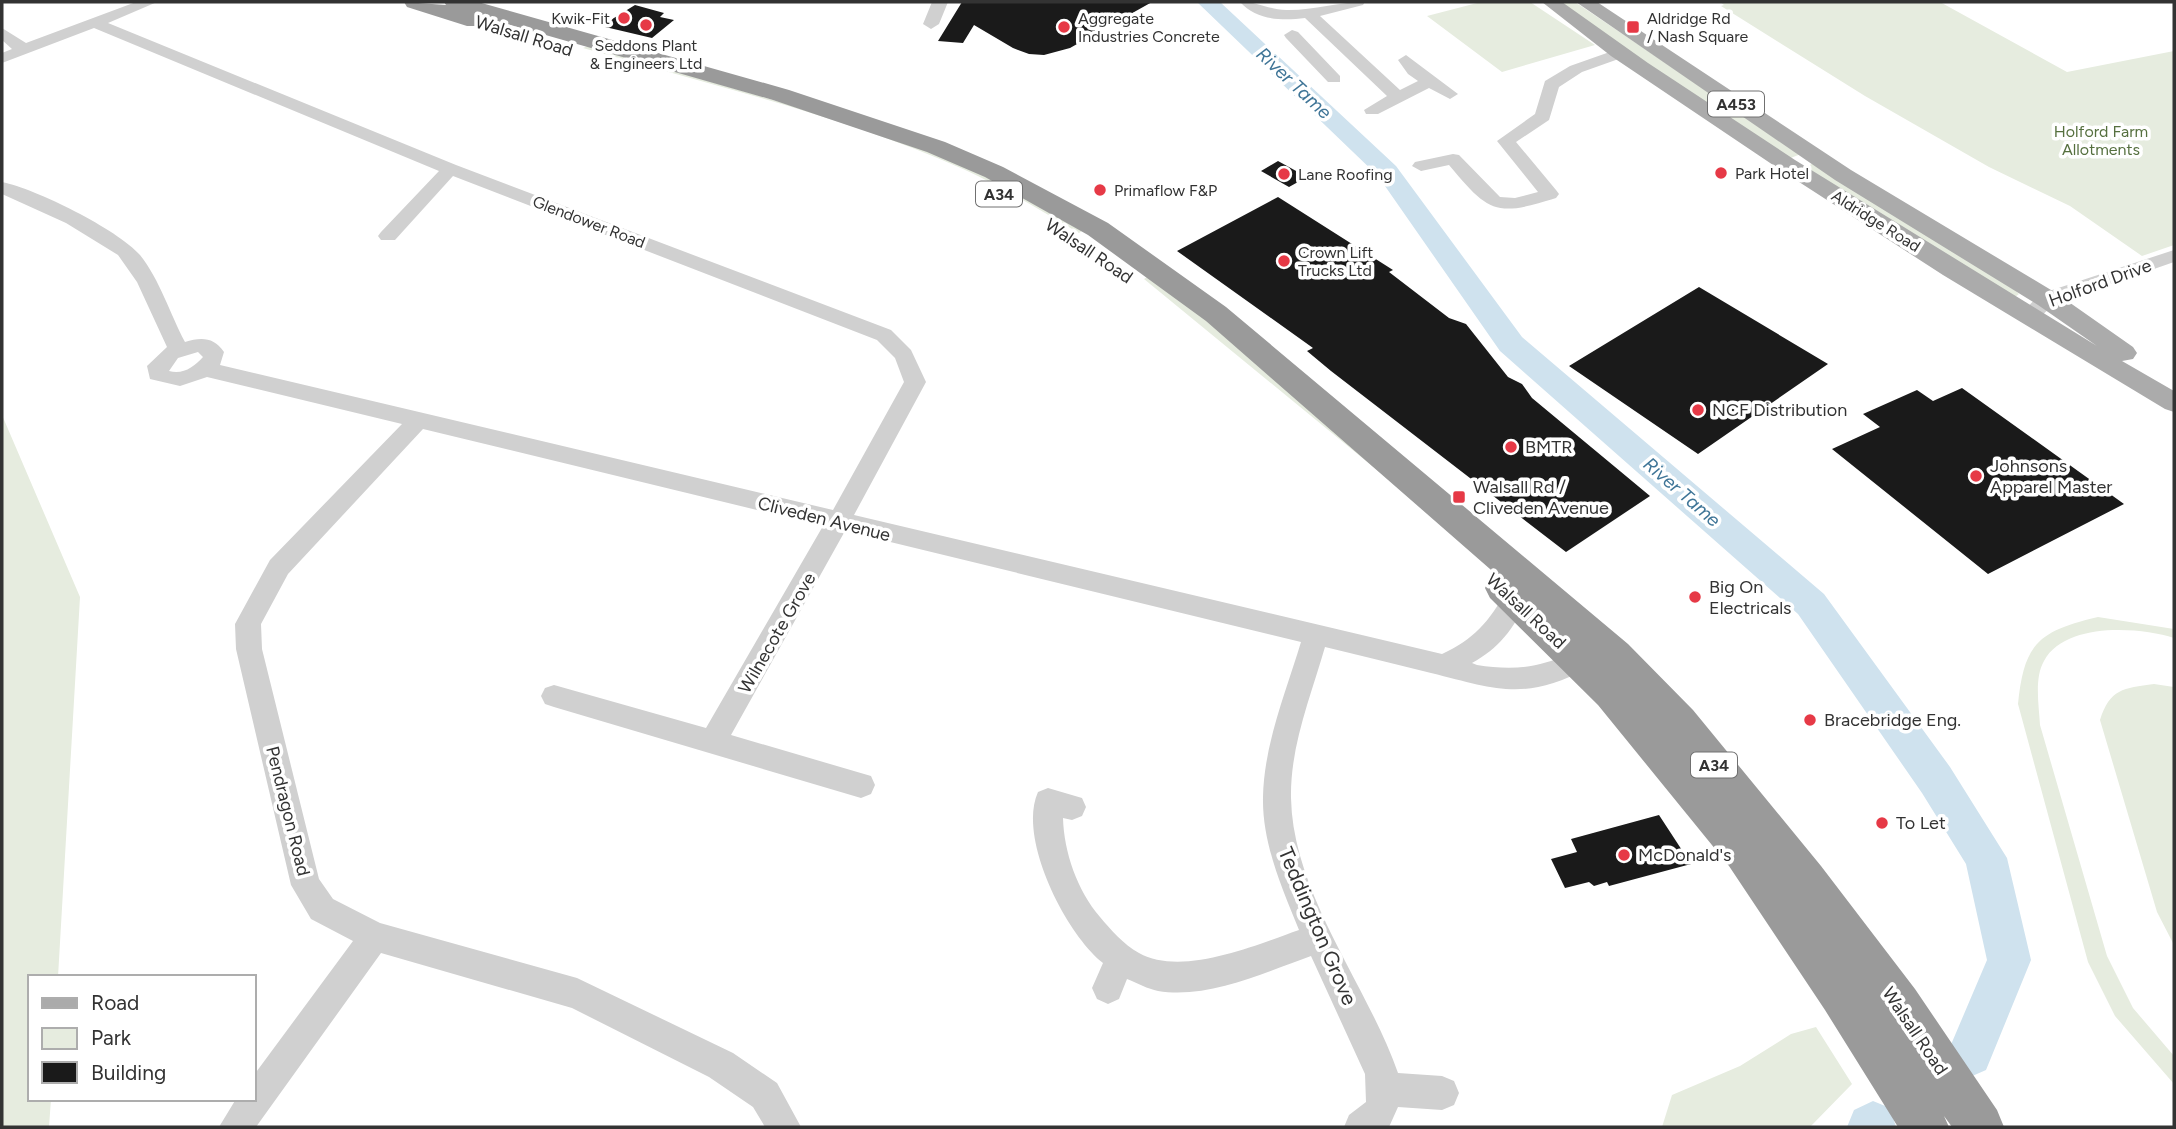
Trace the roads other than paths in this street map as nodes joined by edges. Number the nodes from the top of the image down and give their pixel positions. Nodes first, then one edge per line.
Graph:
1 (149, 2) edge
2 (415, 2) edge
3 (455, 2) edge
4 (940, 2) edge
5 (1248, 2) edge
6 (1358, 2) edge
7 (1551, 2) edge
8 (1585, 2) edge
9 (1307, 12) junction
10 (94, 23) junction
11 (931, 24) dead end
12 (2, 33) edge
13 (1292, 35) dead end
14 (24, 50) junction
15 (1621, 53) junction
16 (1355, 56) junction
17 (2, 58) edge
18 (1321, 63) junction
19 (1369, 69) junction
20 (1334, 79) dead end
21 (1429, 82) junction
22 (1450, 94) dead end
23 (1398, 97) junction
24 (1373, 110) dead end
25 (1421, 166) dead end
26 (450, 169) junction
27 (2, 187) edge
28 (388, 236) dead end
29 (2174, 256) edge
30 (2038, 307) junction
31 (178, 349) junction
32 (205, 369) junction
33 (2174, 397) edge
34 (2174, 402) edge
35 (418, 421) junction
36 (1448, 509) junction
37 (840, 523) junction
38 (1515, 598) junction
39 (1316, 636) junction
40 (1488, 640) junction
41 (1578, 660) junction
42 (1443, 665) junction
43 (1509, 680) junction
44 (554, 696) dead end
45 (713, 742) junction
46 (861, 785) dead end
47 (1072, 807) dead end
48 (375, 936) junction
49 (1320, 937) junction
50 (1120, 959) junction
51 (1108, 988) dead end
52 (1384, 1089) junction
53 (1442, 1093) dead end
54 (256, 1100) edge
55 (255, 1101) edge
56 (1981, 1122) edge
57 (236, 1127) edge
58 (783, 1127) edge
59 (1361, 1127) edge
60 (1925, 1127) edge

1 - 10 street
2 - 38 highway, Walsall Road / A34
3 - 36 highway, Walsall Road / A34
4 - 11 street
5 - 9 street
6 - 9 street
7 - 15 main road, Aldridge Road / A453
8 - 30 main road, Aldridge Road / A453
9 - 16 street
10 - 14 street
10 - 26 street, Glendower Road
12 - 14 street
13 - 18 street
14 - 17 street
15 - 25 street
15 - 30 main road, Aldridge Road / A453
16 - 18 street
16 - 19 street
18 - 20 street
19 - 21 street
19 - 23 street
21 - 22 street
21 - 23 street
23 - 24 street
26 - 28 street
26 - 37 street, Glendower Road
27 - 31 street
29 - 30 street, Holford Drive
30 - 33 main road, Aldridge Road / A453
30 - 34 main road, Aldridge Road / A453
31 - 32 street
31 - 32 street
32 - 35 street, Cliveden Avenue
35 - 37 street, Cliveden Avenue
35 - 48 street, Pendragon Road
36 - 41 street, Walsall Road
36 - 56 highway, Walsall Road / A34
37 - 39 street, Cliveden Avenue
37 - 45 street, Wilnecote Grove
38 - 40 street
38 - 41 highway, Walsall Road / A34
39 - 42 street, Cliveden Avenue
39 - 49 street, Teddington Grove
40 - 42 street
40 - 43 street
41 - 43 street, Cliveden Avenue
41 - 60 highway, Walsall Road / A34
42 - 43 street, Cliveden Avenue
44 - 45 street
45 - 46 street
47 - 50 street
48 - 54 street
48 - 58 street, Pendragon Road
49 - 50 street
49 - 52 street, Teddington Grove
50 - 51 street
52 - 53 street
52 - 59 street
55 - 57 street

